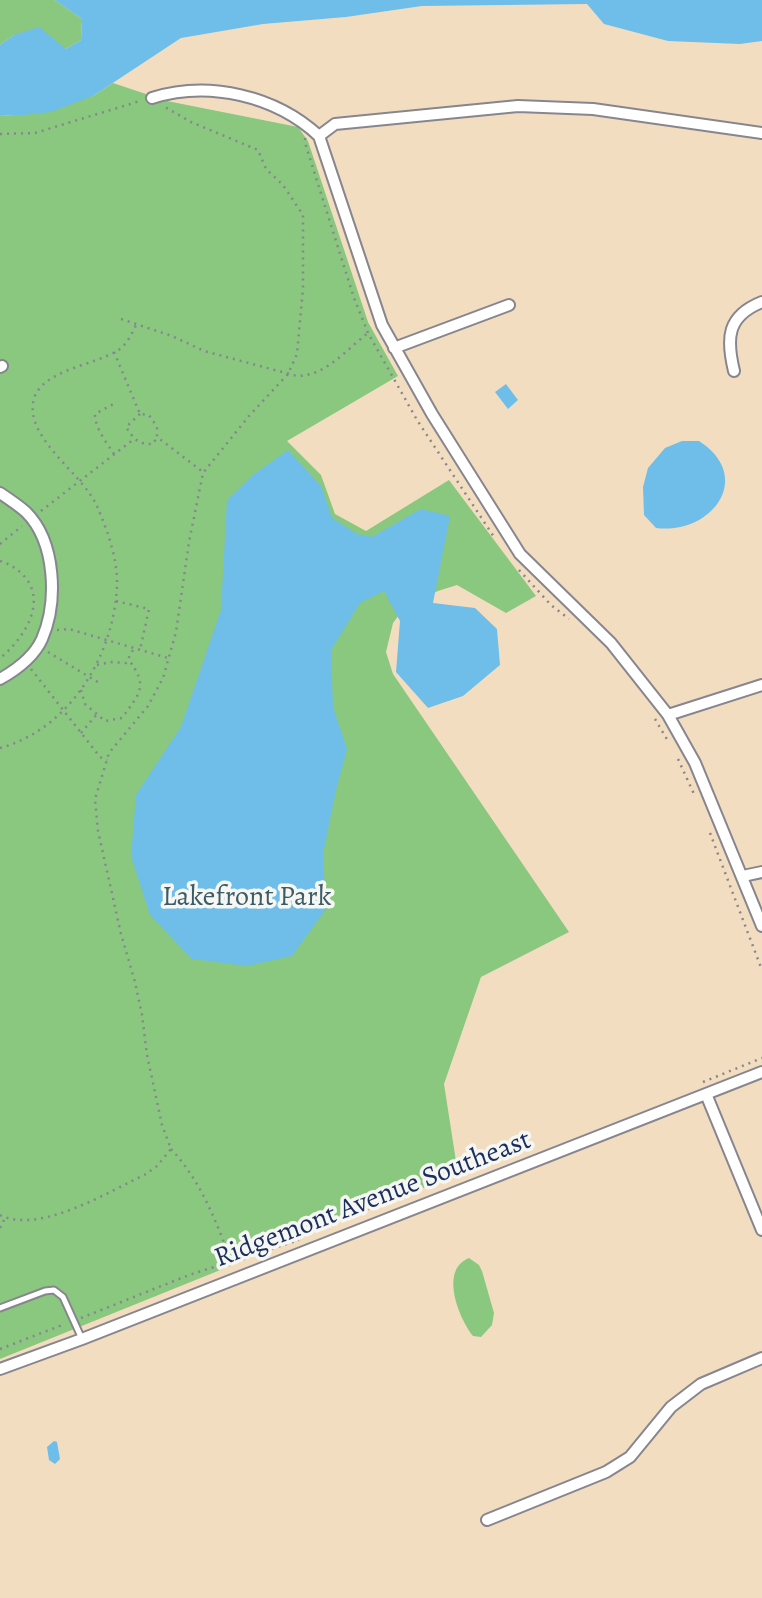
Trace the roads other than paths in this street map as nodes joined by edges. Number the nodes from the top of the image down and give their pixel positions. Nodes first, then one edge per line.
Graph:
1 (152, 98) road end
2 (762, 133) edge
3 (319, 136) junction
4 (762, 302) edge
5 (509, 305) dead end
6 (394, 348) junction
7 (734, 371) dead end
8 (0, 493) edge
9 (0, 679) edge
10 (762, 685) edge
11 (668, 715) junction
12 (762, 872) edge
13 (743, 876) junction
14 (762, 926) edge
15 (762, 1072) edge
16 (706, 1094) junction
17 (762, 1230) edge
18 (0, 1308) edge
19 (82, 1339) junction
20 (762, 1358) edge
21 (0, 1369) edge
22 (487, 1520) dead end

1 - 3 street
2 - 3 street
3 - 6 street
4 - 7 street
5 - 6 street
6 - 11 street
8 - 9 street
10 - 11 street
11 - 13 street
12 - 13 street
13 - 14 street
15 - 16 street, Ridgemont Avenue Southeast
16 - 17 street
16 - 19 street, Ridgemont Avenue Southeast
18 - 19 lane
19 - 21 street, Ridgemont Avenue Southeast
20 - 22 street

